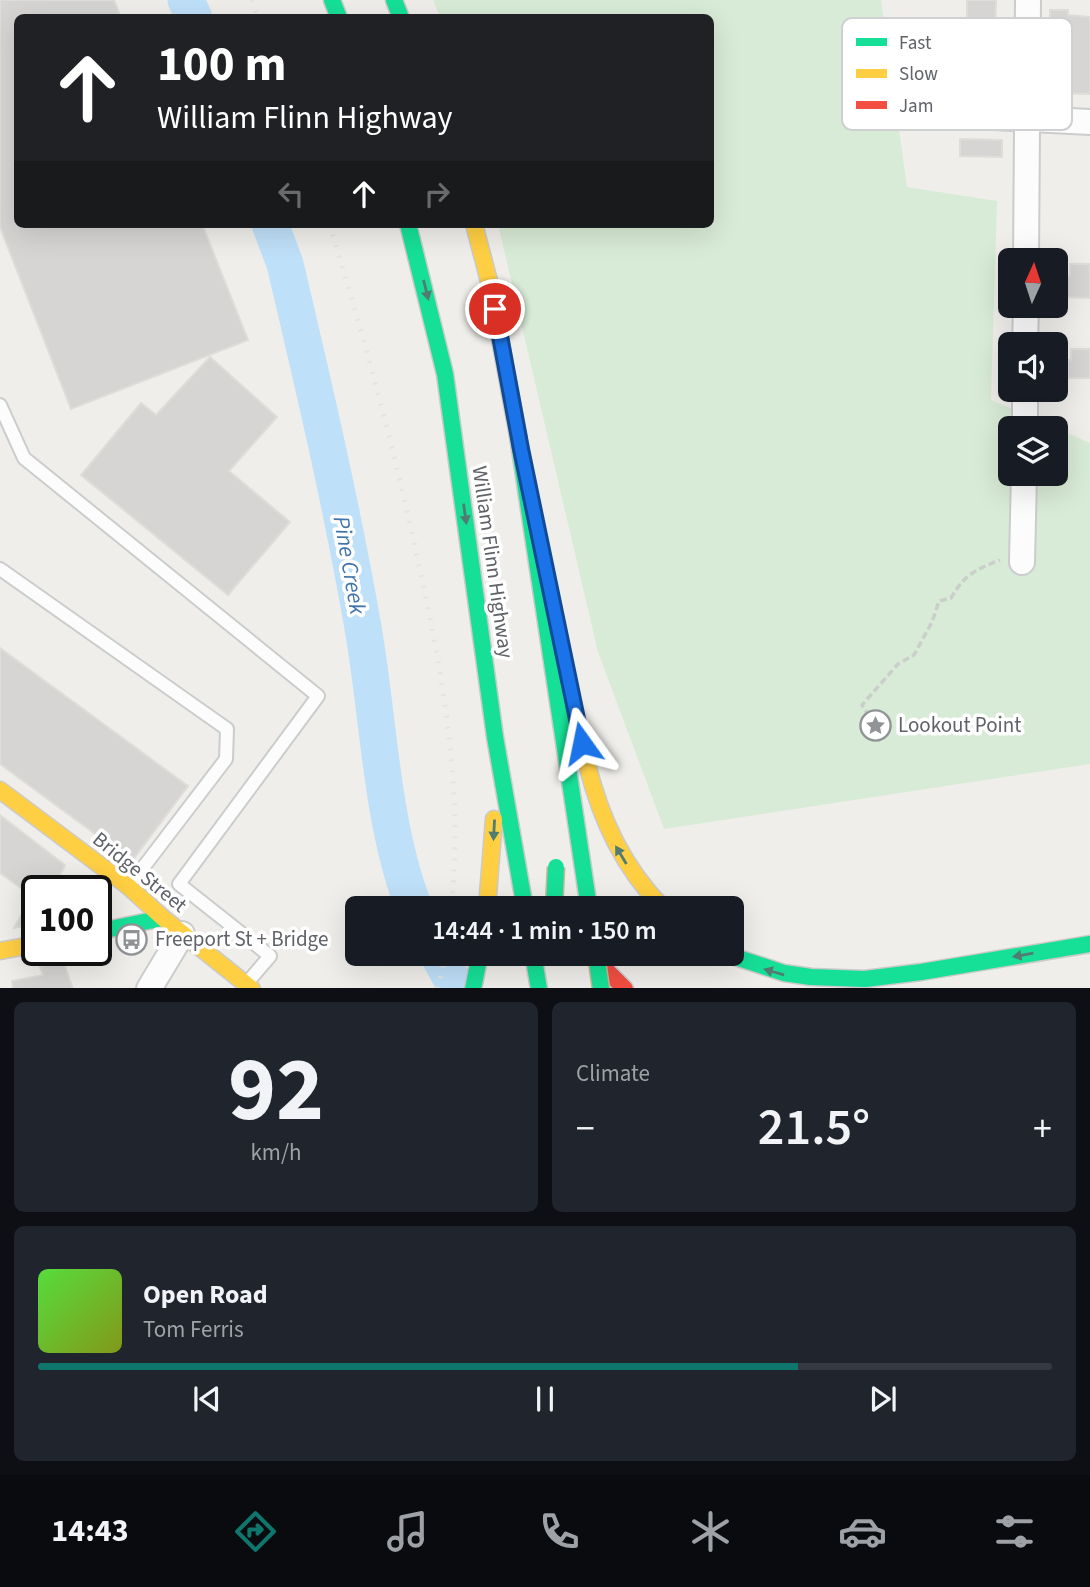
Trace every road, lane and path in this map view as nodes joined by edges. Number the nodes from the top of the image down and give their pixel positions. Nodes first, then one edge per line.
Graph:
1 (1028, 0) edge
2 (1028, 18) edge
3 (1072, 121) edge
4 (1090, 122) edge
5 (1028, 130) edge
6 (409, 228) edge
7 (475, 228) edge
8 (1026, 248) edge
9 (0, 405) edge
10 (521, 449) junction
11 (1024, 486) edge
12 (1023, 555) joint
13 (0, 569) edge
14 (557, 710) junction
15 (576, 714) dead end
16 (875, 725) dead end
17 (495, 737) junction
18 (585, 754) dead end
19 (0, 790) edge
20 (507, 805) junction
21 (558, 811) dead end
22 (556, 862) dead end
23 (129, 887) junction
24 (488, 896) edge
25 (523, 896) edge
26 (547, 896) edge
27 (555, 896) edge
28 (587, 896) edge
29 (652, 896) edge
30 (163, 918) junction
31 (112, 929) edge
32 (182, 934) junction
33 (1090, 944) edge
34 (744, 962) edge
35 (478, 966) edge
36 (536, 966) edge
37 (546, 966) edge
38 (598, 966) edge
39 (602, 966) edge
40 (249, 986) edge
41 (150, 988) edge
42 (473, 988) edge
43 (541, 988) edge
44 (541, 988) edge
45 (601, 988) edge
46 (624, 988) edge

1 - 2 street
3 - 4 street
5 - 8 street
6 -> 17 main road, William Flinn Highway
7 - 10 main road, William Flinn Highway
9 - 40 lane
10 - 14 main road, William Flinn Highway
10 - 15 main road
11 - 12 street
12 - 16 path
13 - 23 lane
14 - 21 main road
14 - 28 main road, William Flinn Highway
17 - 20 main road, William Flinn Highway
17 -> 24 main road
29 -> 18 main road
19 - 23 main road, Bridge Street
20 - 25 main road, William Flinn Highway
20 - 26 main road
22 - 27 main road, bridge
23 - 30 main road, Bridge Street
30 - 31 main road
30 - 32 main road, Bridge Street
32 - 40 main road, Bridge Street
32 - 41 street
33 -> 34 main road
35 - 42 main road
36 - 43 main road
37 - 44 main road
38 - 45 main road, bridge
39 - 46 main road

